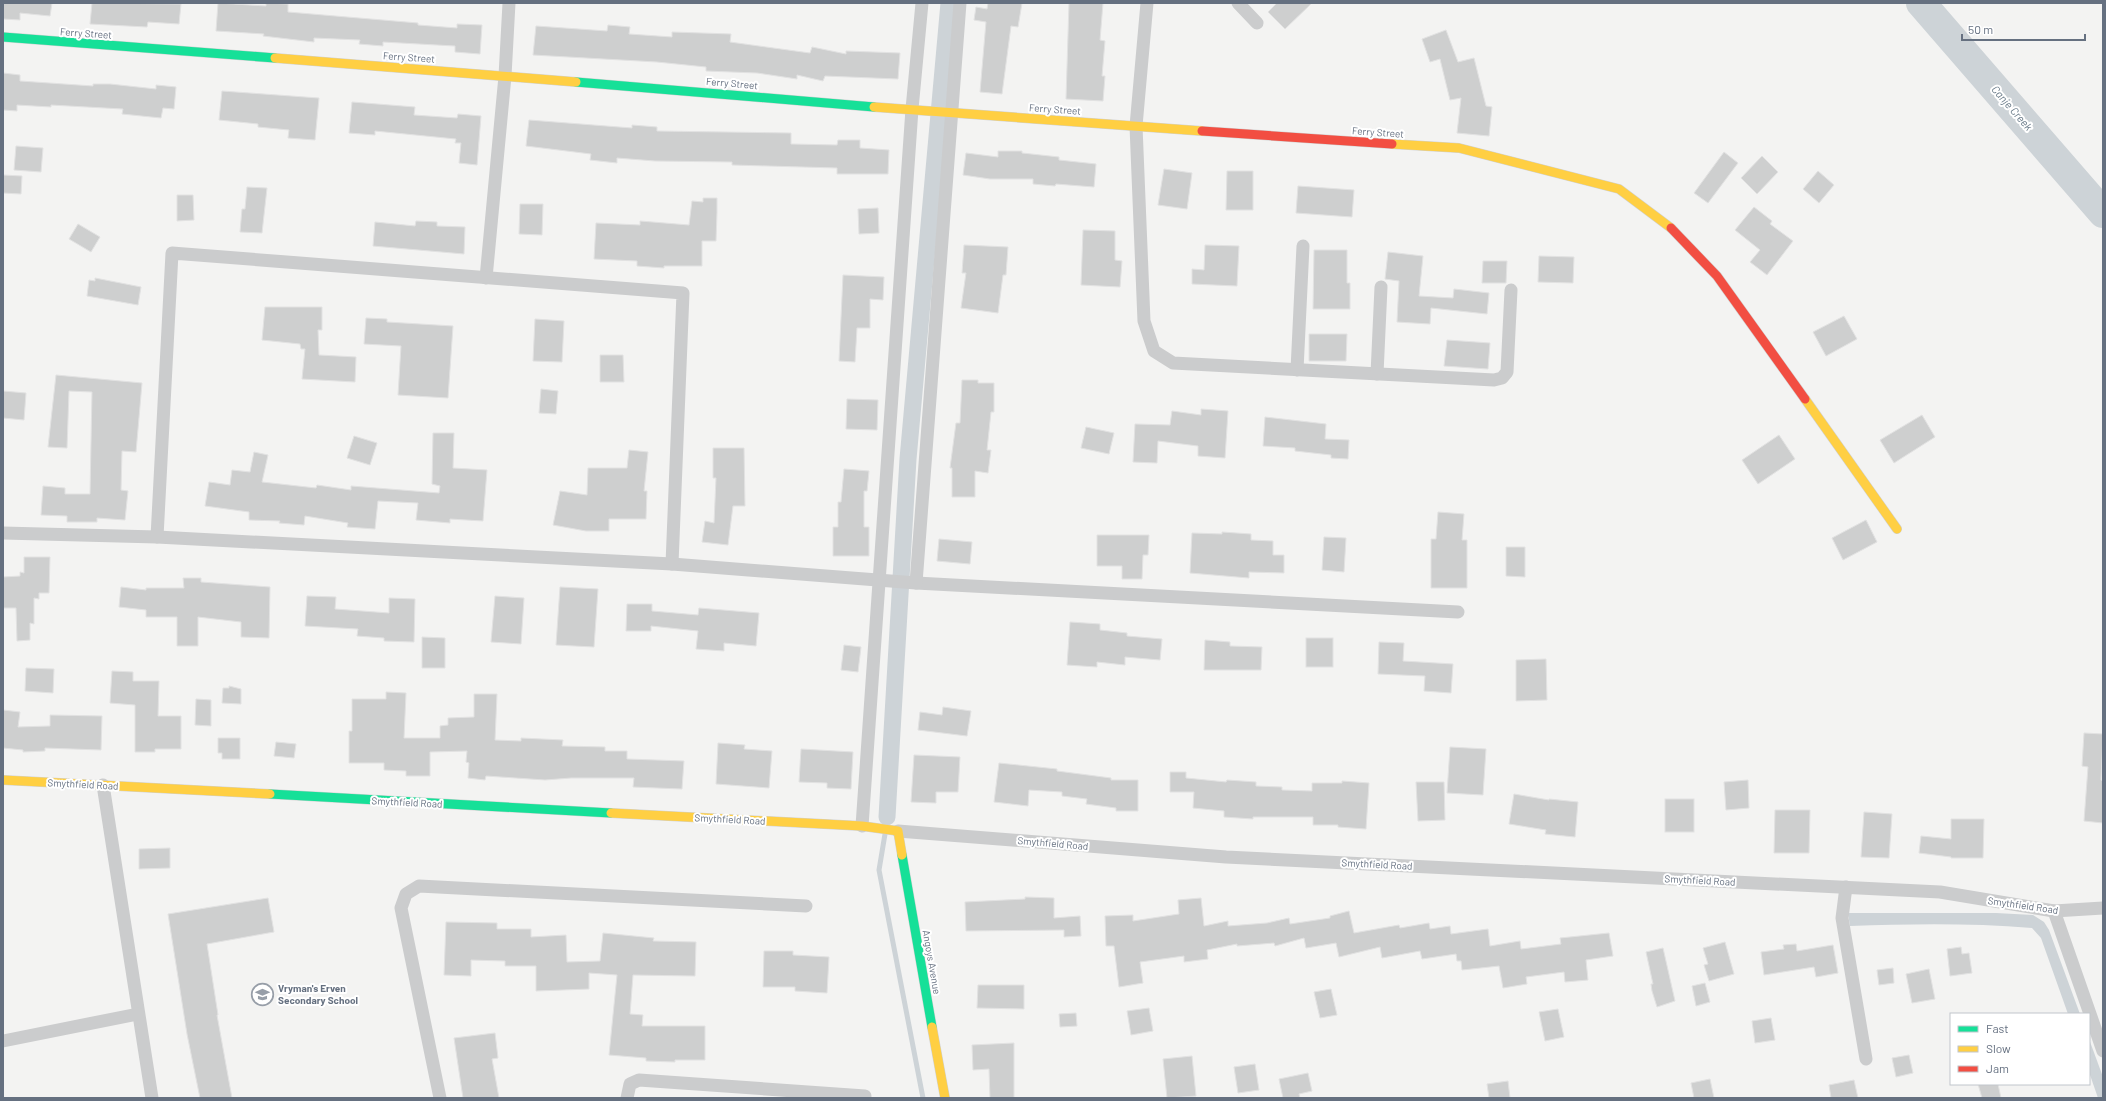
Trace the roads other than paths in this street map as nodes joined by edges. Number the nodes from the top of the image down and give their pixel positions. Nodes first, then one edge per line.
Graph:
1 (509, 3) edge
2 (922, 3) edge
3 (960, 3) edge
4 (1147, 3) edge
5 (1238, 3) edge
6 (1257, 23) dead end
7 (3, 38) edge
8 (505, 76) junction
9 (912, 109) junction
10 (952, 114) junction
11 (1136, 126) junction
12 (1303, 246) dead end
13 (486, 278) junction
14 (1381, 286) dead end
15 (1511, 290) dead end
16 (1297, 370) junction
17 (1377, 374) junction
18 (1897, 530) dead end
19 (3, 533) edge
20 (157, 537) junction
21 (672, 564) junction
22 (879, 579) junction
23 (916, 583) junction
24 (1458, 612) dead end
25 (3, 780) edge
26 (103, 785) junction
27 (862, 826) junction
28 (898, 830) junction
29 (1846, 887) junction
30 (806, 906) dead end
31 (2103, 908) edge
32 (2054, 911) junction
33 (2090, 1013) edge
34 (138, 1014) junction
35 (2090, 1014) edge
36 (3, 1041) edge
37 (2103, 1051) edge
38 (1866, 1059) dead end
39 (865, 1096) dead end
40 (152, 1098) edge
41 (440, 1098) edge
42 (628, 1098) edge
43 (945, 1098) edge

1 - 8 street
2 - 9 street
3 - 10 street
4 - 11 street
5 - 6 street
7 - 8 street, Ferry Street
8 - 9 street, Ferry Street
8 - 13 street
9 - 10 street, Ferry Street
9 - 22 street
10 - 11 street, Ferry Street
10 - 23 street
11 - 16 street
11 - 18 street, Ferry Street
12 - 16 street
13 - 20 street
13 - 21 street
14 - 17 street
15 - 17 street
16 - 17 street
19 - 20 street
20 - 21 street
21 - 22 street
22 - 23 street
22 - 27 street
23 - 24 street
25 - 26 street, Smythfield Road
26 - 27 street, Smythfield Road
26 - 34 street
27 - 28 street, Smythfield Road
28 - 29 street, Smythfield Road
28 - 43 street, Angoys Avenue
29 - 32 street, Smythfield Road
29 - 38 street
30 - 41 street
31 - 32 street, Smythfield Road
32 - 33 street
34 - 36 street
34 - 40 street
35 - 37 street
39 - 42 street

